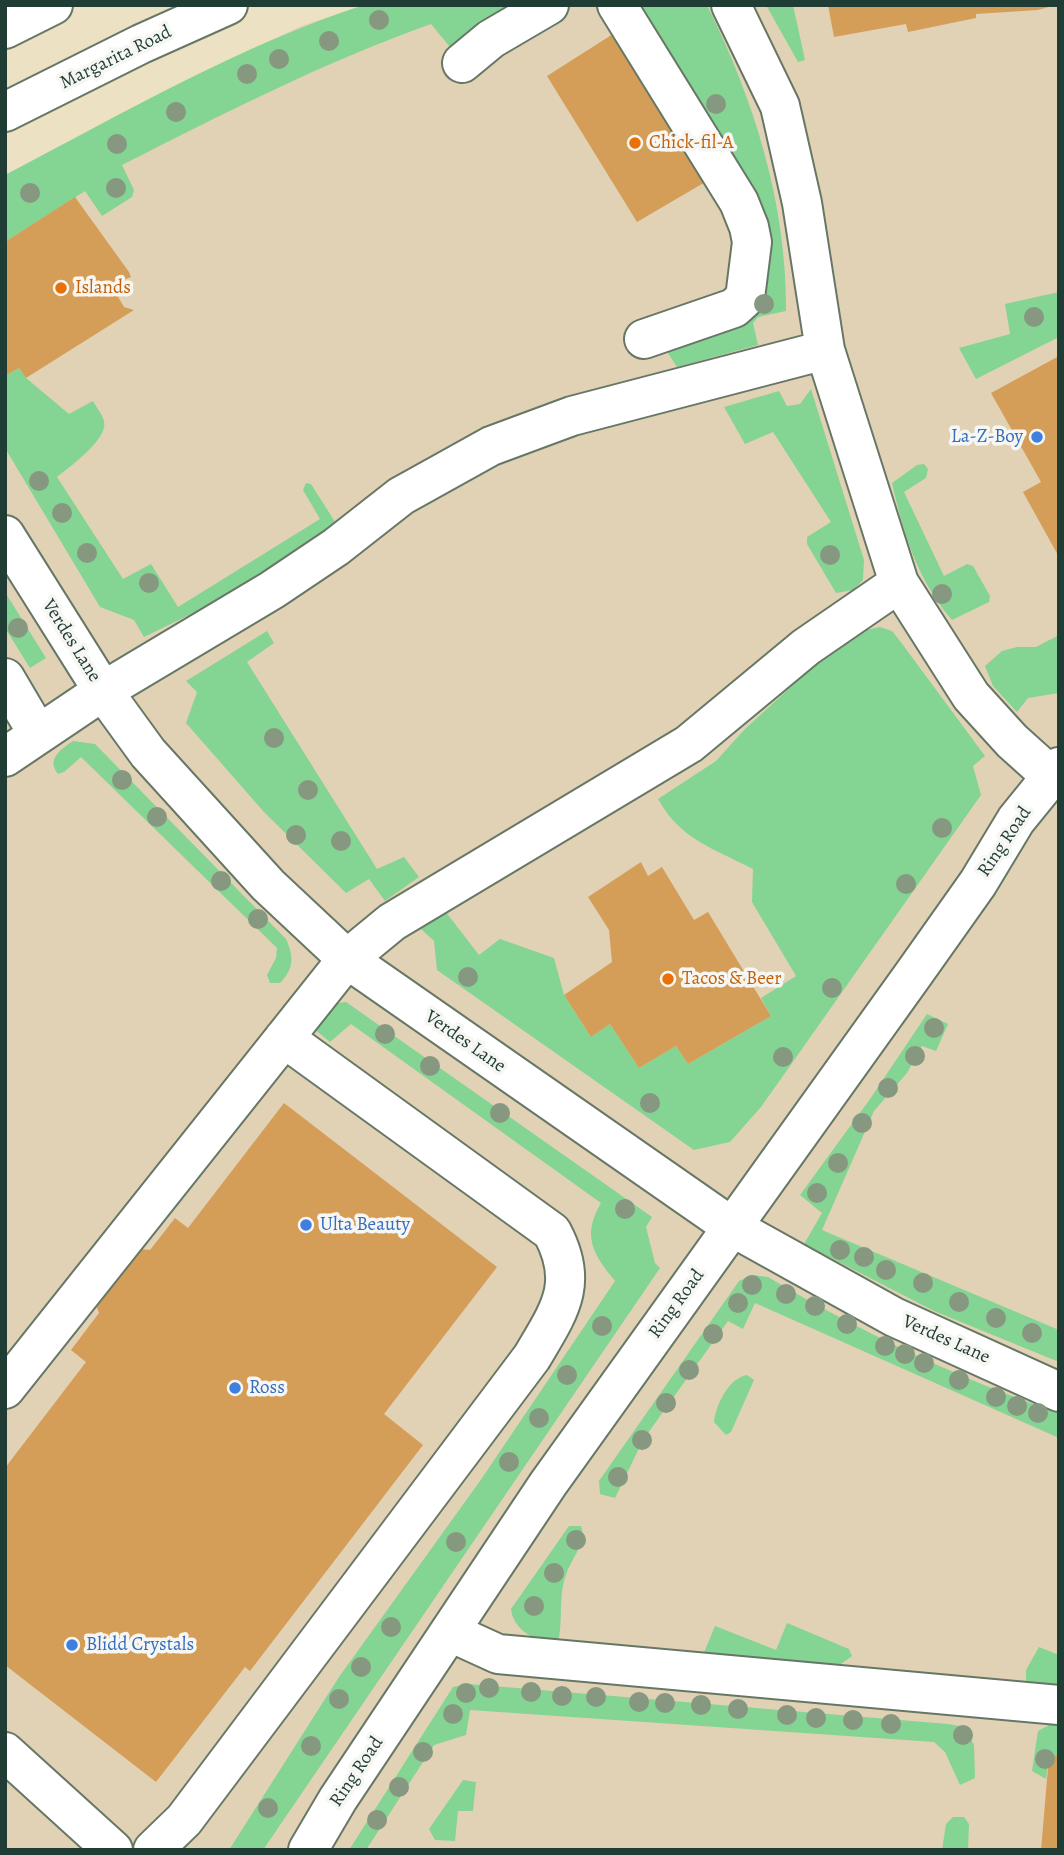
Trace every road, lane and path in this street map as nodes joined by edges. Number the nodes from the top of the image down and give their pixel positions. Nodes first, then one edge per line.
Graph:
1 (53, 5) edge
2 (228, 5) edge
3 (549, 5) edge
4 (617, 5) edge
5 (731, 5) edge
6 (5, 29) edge
7 (462, 63) dead end
8 (5, 112) edge
9 (644, 339) dead end
10 (825, 350) junction
11 (5, 535) edge
12 (899, 583) junction
13 (5, 678) edge
14 (103, 691) junction
15 (38, 734) junction
16 (5, 757) edge
17 (1055, 772) edge
18 (347, 959) junction
19 (284, 1038) junction
20 (732, 1227) junction
21 (5, 1390) edge
22 (1059, 1392) edge
23 (452, 1633) junction
24 (1059, 1705) edge
25 (5, 1752) edge
26 (113, 1850) edge
27 (153, 1850) edge
28 (309, 1850) edge

1 - 6 street
2 - 8 street, Margarita Road
3 - 7 street
4 - 9 street
5 - 10 street
10 - 12 street
10 - 14 street
11 - 14 street, Verdes Lane
12 - 17 street
12 - 18 street
13 - 15 street
14 - 15 street
14 - 18 street, Verdes Lane
15 - 16 street
17 - 20 street, Ring Road
18 - 19 street
18 - 20 street, Verdes Lane
19 - 21 street
19 - 27 street
20 - 22 street, Verdes Lane
20 - 23 street, Ring Road
23 - 24 street
23 - 28 street, Ring Road
25 - 26 street

